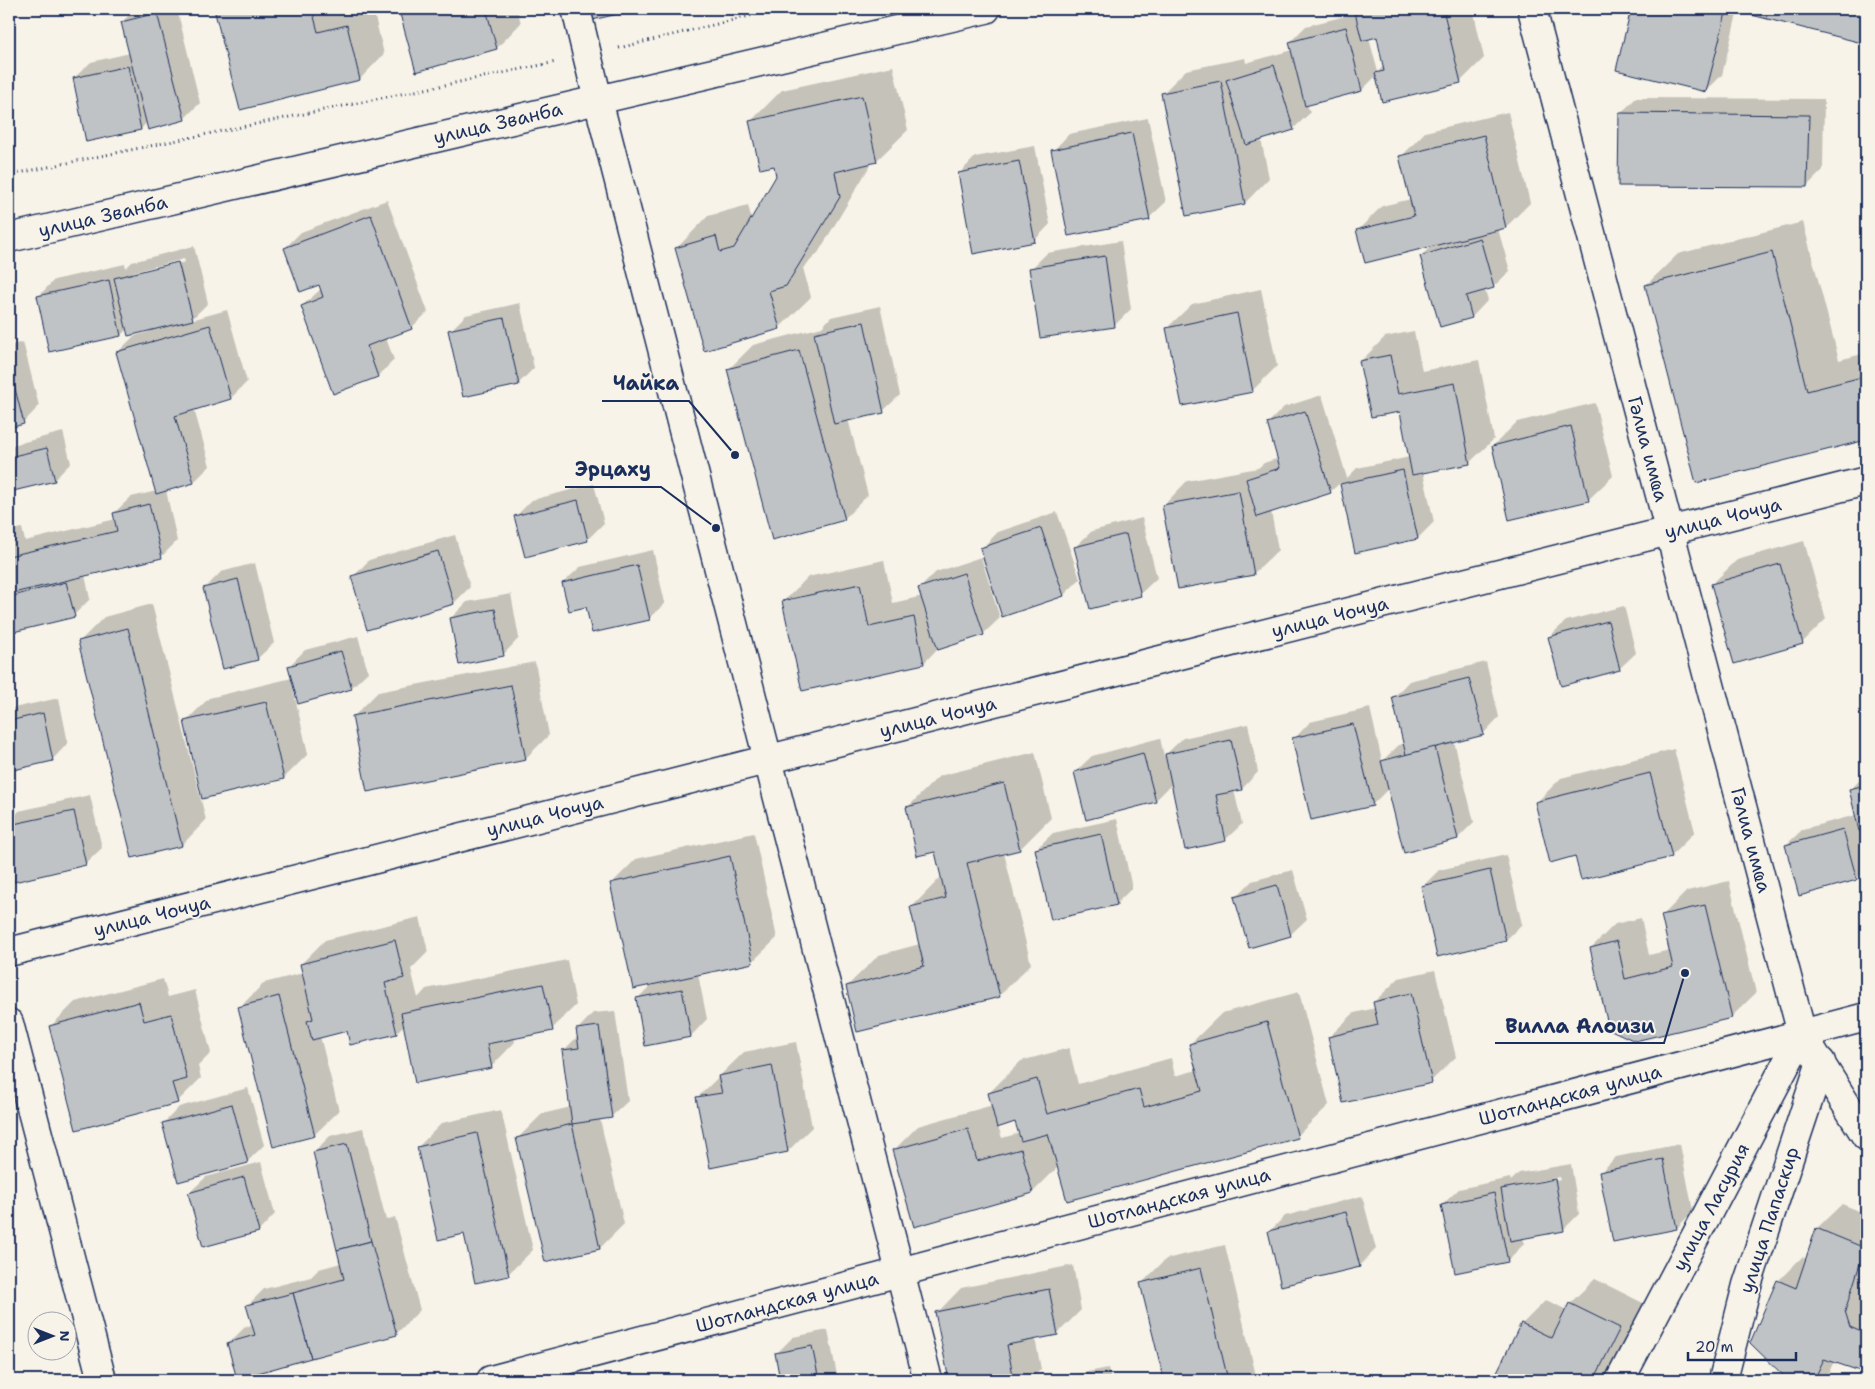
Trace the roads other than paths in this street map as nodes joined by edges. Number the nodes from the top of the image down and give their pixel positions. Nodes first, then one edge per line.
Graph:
1 (576, 9) edge
2 (986, 9) edge
3 (1532, 9) edge
4 (598, 100) junction
5 (9, 238) edge
6 (1866, 481) edge
7 (1670, 531) junction
8 (767, 760) junction
9 (9, 952) edge
10 (1866, 1017) edge
11 (9, 1023) edge
12 (1802, 1034) junction
13 (1821, 1062) junction
14 (1866, 1136) edge
15 (900, 1272) junction
16 (102, 1380) edge
17 (491, 1380) edge
18 (928, 1380) edge
19 (1620, 1380) edge
20 (1723, 1380) edge

1 - 4 main road
2 - 4 main road, улица Званба
3 - 7 main road, Гәлиа имҩа
4 - 5 main road, улица Званба
4 - 8 main road
6 - 7 main road, улица Чочуа
7 - 8 main road, улица Чочуа
7 - 12 main road, Гәлиа имҩа
8 - 9 main road, улица Чочуа
8 - 15 main road
10 - 12 main road, Шотландская улица
11 - 16 main road
12 - 13 main road, Гәлиа имҩа
12 - 15 main road, Шотландская улица
12 - 19 main road, улица Ласурия
13 - 14 main road, Гәлиа имҩа
13 - 20 main road, улица Папаскир
15 - 17 main road, Шотландская улица
15 - 18 main road

